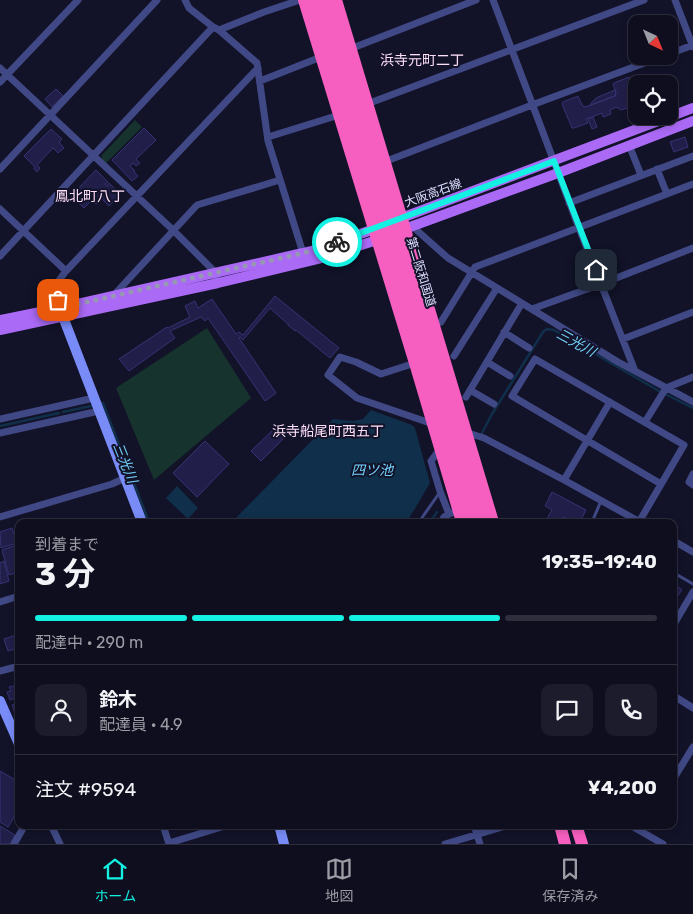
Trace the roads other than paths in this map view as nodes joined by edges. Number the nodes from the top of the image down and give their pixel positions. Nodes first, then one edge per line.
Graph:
1 (78, 0) edge
2 (157, 0) edge
3 (185, 0) edge
4 (300, 0) edge
5 (304, 0) edge
6 (314, 0) edge
7 (324, 0) edge
8 (336, 0) edge
9 (476, 0) edge
10 (493, 0) edge
11 (644, 0) edge
12 (675, 0) edge
13 (216, 28) junction
14 (693, 46) edge
15 (350, 49) junction
16 (512, 51) junction
17 (678, 51) edge
18 (321, 57) junction
19 (639, 65) edge
20 (0, 68) edge
21 (258, 68) junction
22 (7, 74) junction
23 (260, 81) junction
24 (0, 82) edge
25 (367, 104) junction
26 (532, 105) junction
27 (693, 108) edge
28 (339, 115) junction
29 (50, 116) junction
30 (693, 121) edge
31 (268, 137) junction
32 (629, 146) junction
33 (94, 155) junction
34 (693, 156) edge
35 (554, 161) junction
36 (384, 162) junction
37 (0, 169) edge
38 (657, 169) junction
39 (558, 173) junction
40 (642, 175) junction
41 (280, 180) junction
42 (693, 184) edge
43 (667, 194) junction
44 (138, 196) junction
45 (569, 203) junction
46 (0, 209) edge
47 (406, 224) junction
48 (579, 228) junction
49 (173, 230) junction
50 (23, 231) junction
51 (376, 235) junction
52 (693, 248) edge
53 (303, 253) junction
54 (0, 256) edge
55 (66, 271) junction
56 (472, 272) junction
57 (217, 278) junction
58 (602, 284) junction
59 (497, 288) junction
60 (112, 296) junction
61 (522, 303) junction
62 (532, 309) junction
63 (61, 312) junction
64 (693, 312) edge
65 (0, 320) edge
66 (441, 322) dead end
67 (0, 330) edge
68 (504, 332) junction
69 (623, 339) junction
70 (529, 348) dead end
71 (454, 356) dead end
72 (487, 362) junction
73 (414, 363) junction
74 (635, 371) junction
75 (510, 376) dead end
76 (693, 377) edge
77 (665, 389) junction
78 (610, 402) junction
79 (693, 402) edge
80 (494, 404) dead end
81 (97, 405) junction
82 (0, 419) edge
83 (645, 422) junction
84 (433, 424) junction
85 (466, 432) junction
86 (0, 433) edge
87 (587, 441) junction
88 (440, 449) junction
89 (693, 474) edge
90 (125, 478) junction
91 (564, 480) junction
92 (661, 484) junction
93 (693, 484) edge
94 (440, 491) junction
95 (601, 501) junction
96 (456, 516) edge
97 (0, 517) edge
98 (141, 519) edge
99 (421, 519) edge
100 (442, 519) edge
101 (471, 519) edge
102 (482, 519) edge
103 (492, 519) edge
104 (593, 519) edge
105 (634, 519) edge
106 (641, 519) edge
107 (677, 543) edge
108 (693, 552) edge
109 (677, 575) edge
110 (693, 584) edge
111 (693, 592) edge
112 (15, 597) edge
113 (0, 602) edge
114 (677, 619) edge
115 (15, 667) edge
116 (0, 671) edge
117 (677, 698) edge
118 (0, 701) edge
119 (693, 708) edge
120 (15, 730) edge
121 (693, 747) edge
122 (677, 773) edge
123 (23, 829) edge
124 (53, 829) edge
125 (164, 829) edge
126 (216, 829) edge
127 (280, 829) edge
128 (475, 829) edge
129 (496, 829) edge
130 (561, 829) edge
131 (577, 829) edge
132 (644, 829) edge
133 (477, 835) junction
134 (14, 844) edge
135 (60, 844) edge
136 (169, 844) edge
137 (284, 844) edge
138 (445, 844) edge
139 (480, 844) edge
140 (565, 844) edge
141 (582, 844) edge
142 (663, 844) edge

1 - 22 street
2 - 29 street
3 - 13 street
4 - 13 street
5 - 18 highway
6 - 101 highway, 第二阪和国道, bridge
7 - 102 highway, 第二阪和国道, bridge
8 - 15 highway
9 - 15 street
10 - 16 street
11 - 16 street
12 - 14 street
13 - 21 street
13 - 33 street
14 - 17 street
15 - 25 highway
16 - 25 street
16 - 26 street
18 - 23 street
18 - 28 highway
19 - 26 street
20 - 22 street
21 - 23 street
21 - 44 street
22 - 24 street
22 - 29 street
23 - 31 street
25 - 36 highway
26 - 35 street
26 - 36 street
27 - 35 main road, 大阪高石線
28 - 31 street
28 - 51 highway
29 - 33 street
29 - 37 street
30 - 32 main road, 大阪高石線
31 - 41 street
32 - 39 main road, 大阪高石線
32 - 40 street
33 - 44 street
33 - 50 street
34 - 38 street
35 - 39 street
35 - 47 main road, 大阪高石線
36 - 47 highway
38 - 40 street
38 - 43 street
39 - 45 street
39 - 47 main road, 大阪高石線
40 - 45 street
41 - 49 street
41 - 53 street
42 - 43 street
43 - 48 street
44 - 49 street
44 - 55 street
45 - 48 street
46 - 50 street
47 - 51 main road, 大阪高石線
47 - 56 street
47 - 85 highway
48 - 56 street
48 - 58 street
49 - 57 street
49 - 60 street
50 - 54 street
50 - 55 street
51 - 53 main road, 大阪高石線
51 - 57 main road, 大阪高石線
51 - 73 highway
52 - 58 street
53 - 57 main road, 大阪高石線
55 - 63 street
56 - 59 street
56 - 66 street
57 - 60 main road, 大阪高石線
57 - 63 main road, 大阪高石線
58 - 62 street
58 - 69 street
59 - 61 street
59 - 71 street
60 - 63 main road, 大阪高石線
61 - 62 street
61 - 68 street
62 - 74 street
63 - 65 main road, 大阪高石線
63 - 67 main road, 大阪高石線
63 - 81 street
64 - 69 street
68 - 70 street
68 - 72 street
69 - 74 street
72 - 75 street
72 - 80 street
73 - 84 highway
73 - 84 street
74 - 77 street
76 - 77 street
77 - 79 street
77 - 83 street
78 - 83 street
78 - 87 street
78 - 87 street
81 - 82 street
81 - 86 street
81 - 90 street
83 - 92 street
84 - 85 street
84 - 88 highway
85 - 91 street
85 - 103 highway
87 - 91 street
87 - 92 street
88 - 94 street
88 - 96 highway
89 - 93 street
90 - 97 street
90 - 98 street
91 - 95 street
92 - 106 street
94 - 96 street
94 - 99 lane
95 - 104 lane
95 - 105 street
96 - 100 street
107 - 108 street
109 - 110 lane
111 - 114 street
112 - 113 street
115 - 116 street
117 - 119 street
118 - 120 street
121 - 122 street
123 - 134 street
124 - 135 street
125 - 136 street
126 - 136 street
127 - 137 street
128 - 133 street
129 - 133 street
130 - 140 highway
131 - 141 highway
132 - 142 street
133 - 138 street
133 - 139 street

